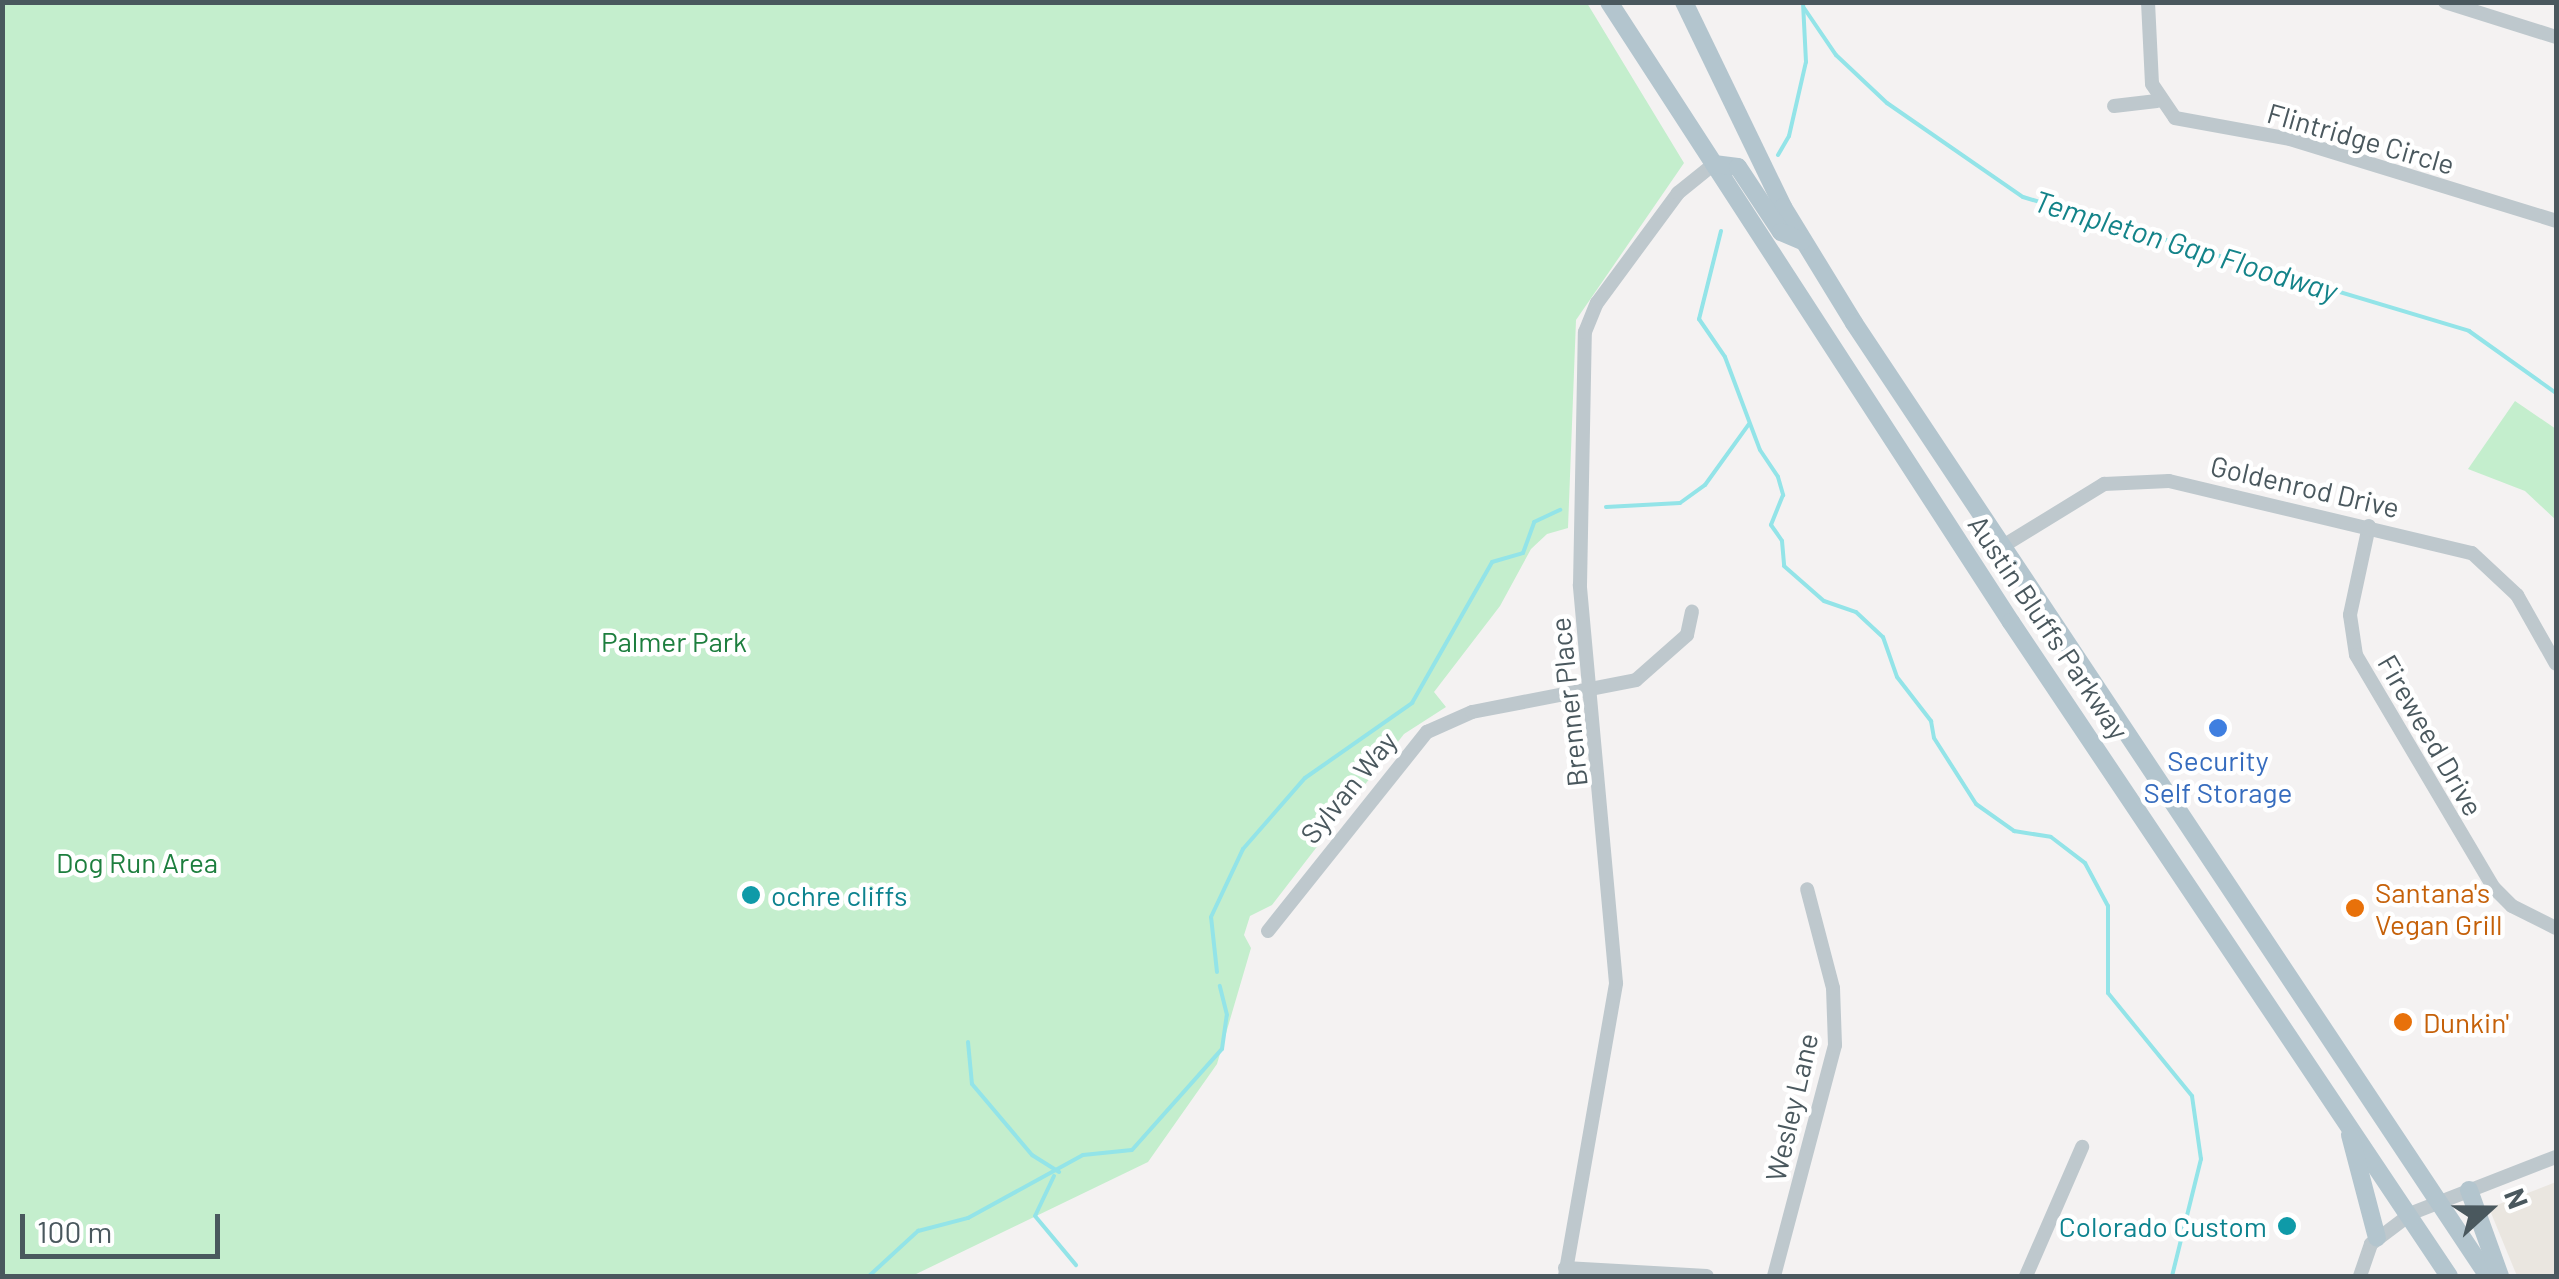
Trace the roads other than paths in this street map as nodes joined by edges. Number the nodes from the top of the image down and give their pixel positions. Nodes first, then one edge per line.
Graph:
1 (1608, 2) edge
2 (1684, 2) edge
3 (2148, 2) edge
4 (2446, 2) edge
5 (2556, 37) edge
6 (2157, 101) junction
7 (2114, 106) dead end
8 (1714, 164) junction
9 (2556, 220) edge
10 (1802, 241) junction
11 (2369, 526) junction
12 (2003, 546) junction
13 (1692, 612) dead end
14 (2556, 664) edge
15 (1591, 691) junction
16 (1807, 889) dead end
17 (2556, 928) edge
18 (1268, 930) dead end
19 (2340, 1106) junction
20 (2082, 1147) dead end
21 (2556, 1157) edge
22 (2469, 1190) junction
23 (2440, 1203) junction
24 (2412, 1213) junction
25 (2376, 1238) junction
26 (1565, 1272) edge
27 (1706, 1276) edge
28 (1774, 1276) edge
29 (2026, 1276) edge
30 (2360, 1276) edge
31 (2449, 1276) edge
32 (2488, 1276) edge
33 (2500, 1276) edge

1 - 8 main road, Austin Bluffs Parkway
2 - 10 main road, Austin Bluffs Parkway
3 - 6 street
4 - 5 street
6 - 7 street
6 - 9 street, Flintridge Circle
8 - 10 main road
8 - 15 street, Brenner Place
8 - 19 main road, Austin Bluffs Parkway
10 - 12 main road, Austin Bluffs Parkway
11 - 12 street, Goldenrod Drive
11 - 14 street, Goldenrod Drive
11 - 17 street, Fireweed Drive
12 - 23 main road, Austin Bluffs Parkway
13 - 15 street, Sylvan Way
15 - 18 street, Sylvan Way
15 - 26 street, Brenner Place
16 - 28 street, Wesley Lane
19 - 24 main road, Austin Bluffs Parkway
19 - 25 main road
20 - 29 street
21 - 22 street
22 - 23 street
22 - 33 main road
23 - 24 street
23 - 32 main road, Austin Bluffs Parkway
24 - 25 street
24 - 31 main road, Austin Bluffs Parkway
25 - 30 street
26 - 27 street

